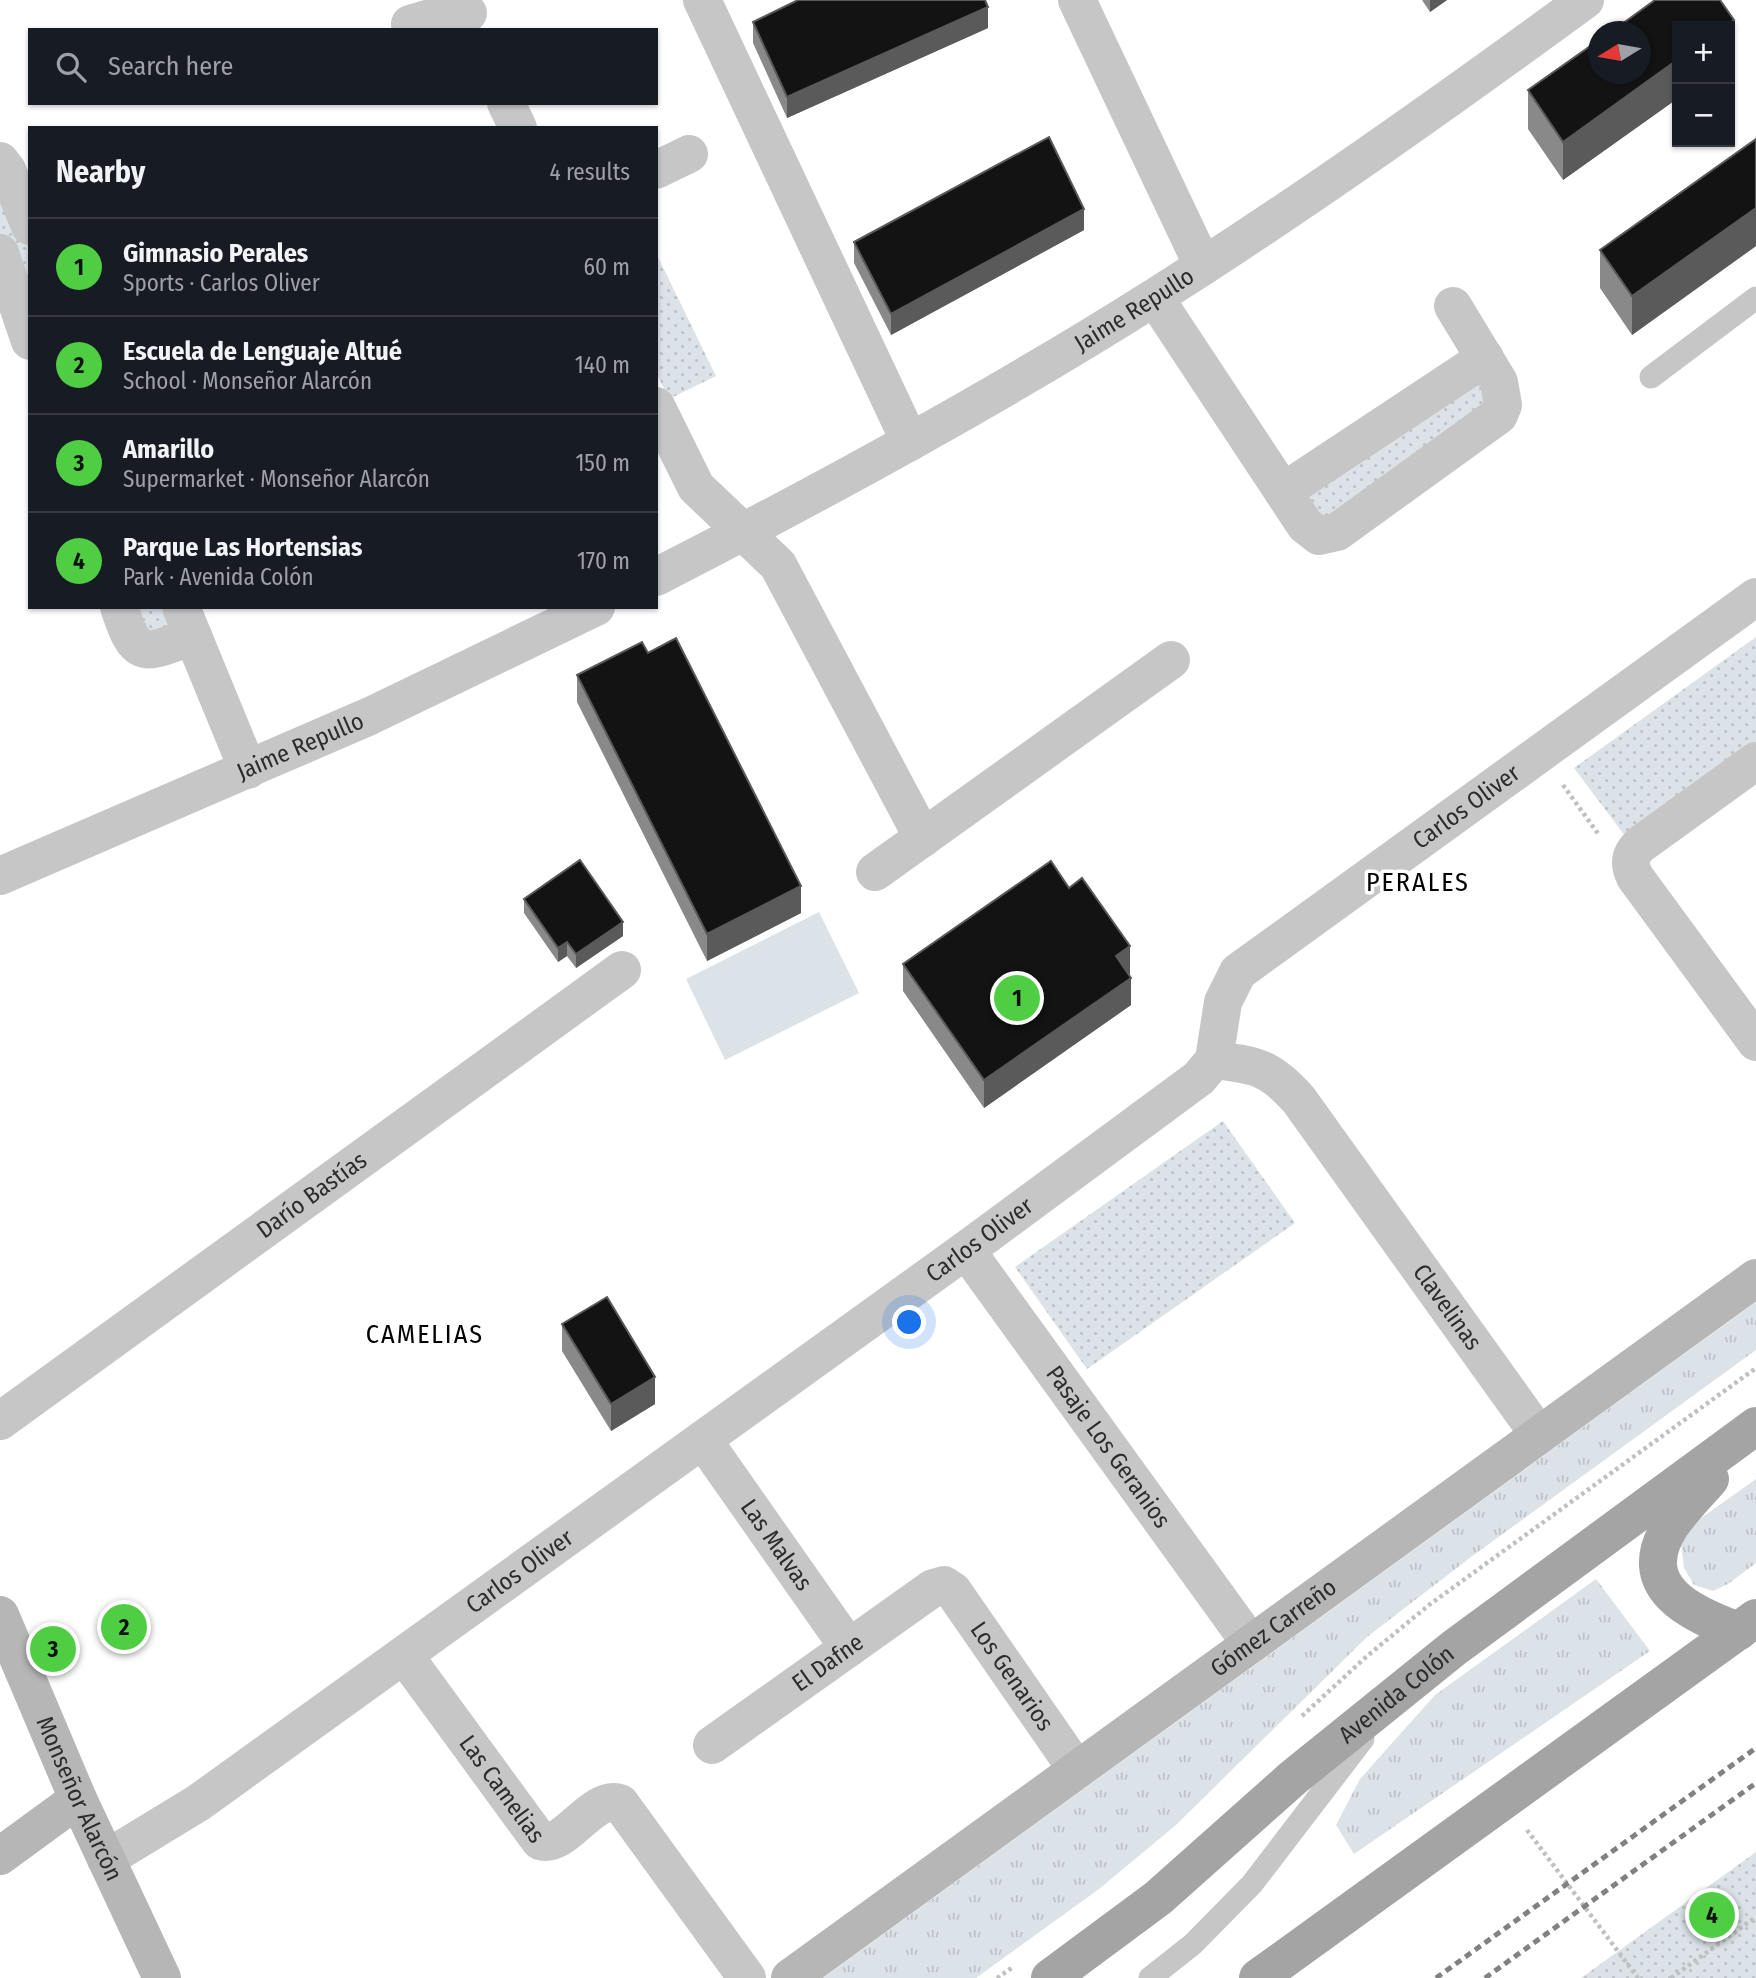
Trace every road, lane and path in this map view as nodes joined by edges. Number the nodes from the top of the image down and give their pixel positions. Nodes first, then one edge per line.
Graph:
1 (702, 0) edge
2 (1077, 0) edge
3 (1585, 0) edge
4 (474, 14) edge
5 (410, 24) dead end
6 (507, 105) edge
7 (517, 126) edge
8 (0, 161) edge
9 (28, 221) edge
10 (0, 253) edge
11 (1203, 266) junction
12 (1155, 298) junction
13 (1756, 298) edge
14 (1453, 306) dead end
15 (28, 335) edge
16 (1485, 358) junction
17 (1651, 377) dead end
18 (658, 410) edge
19 (910, 442) junction
20 (1284, 491) junction
21 (742, 533) junction
22 (658, 576) edge
23 (1756, 597) edge
24 (120, 609) edge
25 (592, 609) edge
26 (187, 622) edge
27 (1171, 660) dead end
28 (1540, 753) junction
29 (1756, 761) edge
30 (248, 771) junction
31 (923, 838) junction
32 (1630, 860) junction
33 (875, 872) dead end
34 (0, 876) edge
35 (622, 970) dead end
36 (1756, 1042) edge
37 (1214, 1060) junction
38 (966, 1250) junction
39 (1756, 1278) edge
40 (0, 1421) edge
41 (1755, 1427) edge
42 (1539, 1435) junction
43 (703, 1440) junction
44 (944, 1585) joint
45 (0, 1615) edge
46 (1748, 1624) edge
47 (1251, 1644) junction
48 (849, 1648) junction
49 (1454, 1648) junction
50 (404, 1655) junction
51 (712, 1745) dead end
52 (1077, 1770) junction
53 (78, 1799) junction
54 (1504, 1801) junction
55 (0, 1856) edge
56 (106, 1859) junction
57 (1756, 1917) edge
58 (162, 1978) edge
59 (747, 1978) edge
60 (790, 1978) edge
61 (1050, 1978) edge
62 (1150, 1978) edge
63 (1258, 1978) edge
64 (1638, 1978) edge
65 (1671, 1978) edge

1 - 19 street
2 - 11 street
3 - 11 street, Jaime Repullo
4 - 5 street
6 - 7 street
8 - 9 street
10 - 15 street
11 - 12 street, Jaime Repullo
12 - 19 street, Jaime Repullo
12 - 20 street
13 - 17 lane
14 - 16 street
16 - 20 street
16 - 20 street
18 - 21 street
19 - 21 street, Jaime Repullo
21 - 22 street, Jaime Repullo
21 - 31 street
23 - 28 street, Carlos Oliver
24 - 26 street
25 - 30 street, Jaime Repullo
26 - 30 street
27 - 31 street
28 - 32 path
28 - 37 street, Carlos Oliver
29 - 32 street
30 - 34 street, Jaime Repullo
31 - 33 street
32 - 36 street
35 - 40 street, Darío Bastías
37 - 38 street, Carlos Oliver
37 - 42 street, Clavelinas
38 - 43 street, Carlos Oliver
38 - 47 street, Pasaje Los Geranios
39 - 42 street, Gómez Carreño
41 - 46 main road
41 - 49 main road, Avenida Colón
42 - 47 street, Gómez Carreño
43 - 48 street, Las Malvas
43 - 50 street, Carlos Oliver
44 - 48 street, El Dafne
44 - 52 street, Los Genarios
45 - 53 street, Monseñor Alarcón
46 - 54 main road
47 - 52 street, Gómez Carreño
48 - 51 street, El Dafne
49 - 61 main road, Avenida Colón
49 - 62 lane
50 - 56 street, Carlos Oliver
50 - 59 street, Las Camelias
52 - 60 street, Gómez Carreño
53 - 55 street
53 - 56 street, Monseñor Alarcón
54 - 63 main road
54 - 64 path
56 - 58 street, Monseñor Alarcón
57 - 65 path

